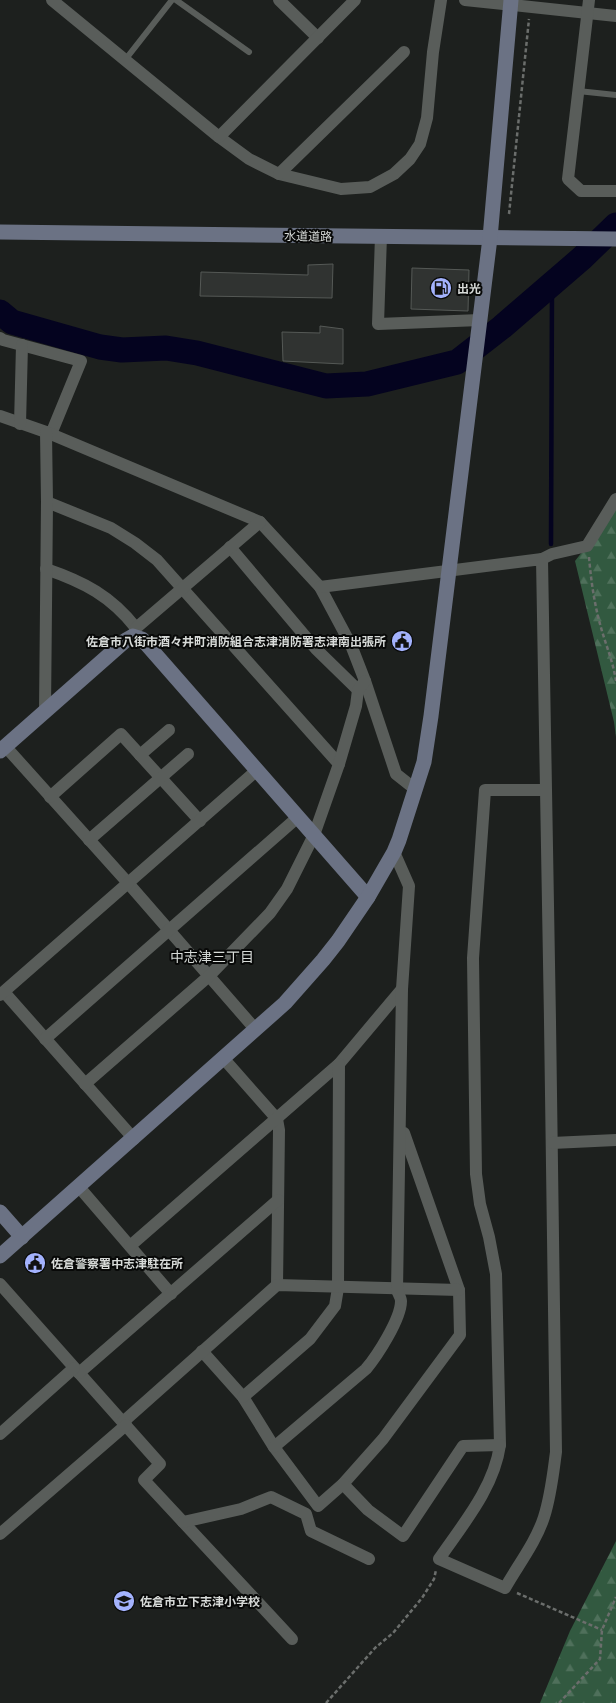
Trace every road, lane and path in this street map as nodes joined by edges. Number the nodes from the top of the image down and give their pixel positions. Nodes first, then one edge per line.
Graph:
1 (172, 0) edge
2 (176, 0) edge
3 (279, 0) edge
4 (354, 0) edge
5 (441, 0) edge
6 (465, 0) edge
7 (58, 2) edge
8 (511, 2) edge
9 (530, 6) junction
10 (588, 6) edge
11 (616, 16) edge
12 (318, 38) junction
13 (249, 52) dead end
14 (404, 52) dead end
15 (125, 60) junction
16 (578, 91) junction
17 (616, 96) edge
18 (219, 137) junction
19 (280, 174) junction
20 (616, 191) edge
21 (509, 214) dead end
22 (0, 232) edge
23 (381, 236) junction
24 (490, 238) junction
25 (616, 239) edge
26 (480, 320) junction
27 (0, 338) edge
28 (22, 345) junction
29 (0, 416) edge
30 (20, 424) junction
31 (48, 433) junction
32 (616, 499) edge
33 (47, 502) junction
34 (260, 522) junction
35 (587, 546) junction
36 (230, 547) junction
37 (542, 559) junction
38 (46, 569) junction
39 (450, 572) junction
40 (320, 587) junction
41 (183, 588) junction
42 (135, 632) junction
43 (616, 681) edge
44 (362, 685) junction
45 (45, 712) junction
46 (169, 730) dead end
47 (2, 749) edge
48 (188, 754) dead end
49 (140, 755) junction
50 (339, 764) junction
51 (256, 771) junction
52 (161, 778) junction
53 (415, 789) junction
54 (546, 790) junction
55 (50, 797) junction
56 (298, 817) junction
57 (200, 821) junction
58 (314, 835) junction
59 (90, 840) junction
60 (394, 852) junction
61 (128, 883) junction
62 (368, 897) junction
63 (169, 930) junction
64 (209, 976) junction
65 (402, 990) junction
66 (2, 994) edge
67 (256, 1030) junction
68 (45, 1039) junction
69 (224, 1059) junction
70 (339, 1064) junction
71 (85, 1084) junction
72 (276, 1119) junction
73 (401, 1125) junction
74 (134, 1139) junction
75 (616, 1140) edge
76 (552, 1143) junction
77 (79, 1187) junction
78 (278, 1200) junction
79 (0, 1212) edge
80 (22, 1237) junction
81 (130, 1246) junction
82 (0, 1256) edge
83 (0, 1284) edge
84 (277, 1285) junction
85 (338, 1288) junction
86 (397, 1290) junction
87 (459, 1290) junction
88 (171, 1294) junction
89 (202, 1351) junction
90 (77, 1370) junction
91 (243, 1397) junction
92 (124, 1424) junction
93 (0, 1434) edge
94 (500, 1445) junction
95 (274, 1446) junction
96 (343, 1484) junction
97 (318, 1506) junction
98 (306, 1514) junction
99 (183, 1522) junction
100 (0, 1534) edge
101 (368, 1559) dead end
102 (439, 1559) junction
103 (504, 1588) junction
104 (616, 1597) edge
105 (602, 1630) junction
106 (292, 1639) dead end
107 (326, 1703) edge
108 (559, 1703) edge

1 - 15 lane
2 - 13 lane
3 - 12 street
4 - 12 street
5 - 19 street
6 - 8 street
7 - 15 street
8 - 9 street
8 - 24 street
9 - 10 street
9 - 21 path
10 - 11 street
10 - 16 street
12 - 18 street
14 - 19 street
15 - 18 street
16 - 17 lane
16 - 20 street
18 - 19 street
22 - 23 street, 水道道路
23 - 24 street, 水道道路
23 - 26 street
24 - 25 street, 水道道路
24 - 26 street
26 - 39 street
27 - 28 street
28 - 30 street
28 - 31 street
29 - 30 street
30 - 31 street
31 - 33 street
31 - 34 street
32 - 35 street
33 - 38 street
33 - 41 street
34 - 36 street
34 - 40 street
35 - 37 street
35 - 43 path
36 - 41 street
36 - 44 street
37 - 39 street
37 - 54 street
38 - 42 street
38 - 45 street
39 - 40 street
39 - 53 street
40 - 44 street
41 - 42 street
41 - 50 street
42 - 45 street
42 - 51 street
44 - 50 street
44 - 53 street
45 - 47 street
46 - 49 street
47 - 55 street
48 - 52 street
49 - 52 street
49 - 55 street
50 - 58 street
51 - 56 street
51 - 57 street
52 - 57 street
52 - 59 street
53 - 60 street
54 - 76 street
54 - 94 street
55 - 59 street
56 - 58 street
56 - 63 street
57 - 61 street
58 - 62 street
58 - 64 street
59 - 61 street
60 - 62 street
60 - 65 street
61 - 63 street
61 - 66 street
62 - 67 street
63 - 64 street
63 - 68 street
64 - 67 street
64 - 71 street
65 - 70 street
65 - 73 street
66 - 68 street
67 - 69 street
68 - 71 street
69 - 72 street
69 - 74 street
70 - 72 street
70 - 85 street
71 - 74 street
72 - 78 street
72 - 81 street
73 - 86 street
73 - 87 street
74 - 77 street
75 - 76 street
76 - 103 street
77 - 80 street
77 - 81 street
78 - 84 street
78 - 88 street
79 - 80 street
80 - 82 street
81 - 88 street
83 - 90 street
84 - 85 street
84 - 89 street
85 - 86 street
85 - 91 street
86 - 87 street
86 - 95 street
87 - 96 street
88 - 90 street
89 - 91 street
89 - 92 street
90 - 92 street
90 - 93 street
91 - 95 street
92 - 99 street
92 - 100 street
94 - 96 street
94 - 102 street
95 - 97 street
96 - 97 street
97 - 98 street
98 - 99 street
98 - 101 street
99 - 106 street
102 - 103 street
102 - 107 path
103 - 105 path
104 - 105 path
105 - 108 path

